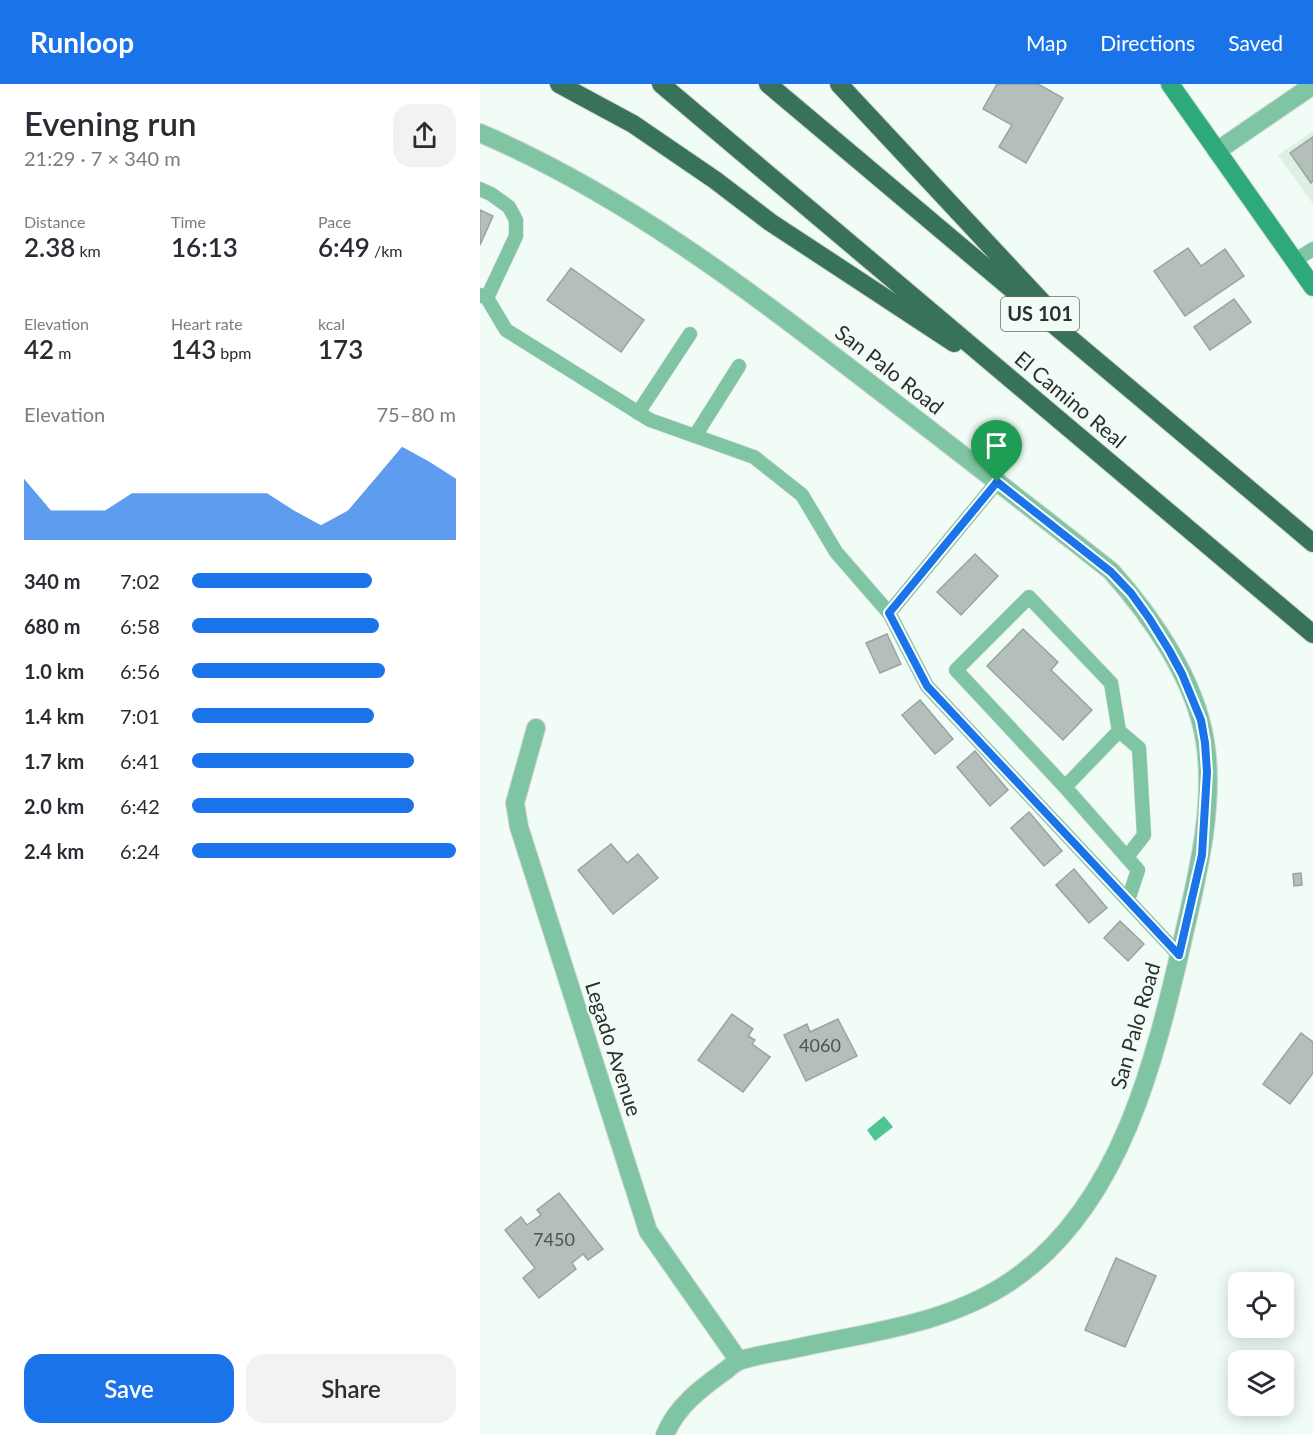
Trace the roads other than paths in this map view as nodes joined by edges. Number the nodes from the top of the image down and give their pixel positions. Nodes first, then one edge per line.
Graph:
1 (560, 84) edge
2 (661, 84) edge
3 (768, 84) edge
4 (840, 84) edge
5 (1170, 84) edge
6 (1310, 86) edge
7 (480, 133) edge
8 (1217, 151) junction
9 (480, 189) edge
10 (1313, 249) edge
11 (1294, 261) junction
12 (1313, 287) edge
13 (483, 296) edge
14 (690, 334) dead end
15 (1101, 364) junction
16 (738, 366) dead end
17 (1024, 390) junction
18 (638, 413) junction
19 (694, 436) junction
20 (997, 482) junction
21 (1313, 543) edge
22 (889, 613) junction
23 (1313, 634) edge
24 (536, 728) dead end
25 (1119, 731) junction
26 (1065, 788) junction
27 (1127, 857) junction
28 (1128, 900) junction
29 (1179, 955) junction
30 (740, 1361) junction
31 (665, 1435) edge

1 - 17 highway
2 - 17 highway, El Camino Real / US 101
3 - 15 highway, US 101
4 - 15 highway
5 - 8 main road
6 - 8 street
7 - 20 street, San Palo Road
8 - 11 main road
9 - 13 lane
10 - 11 lane
11 - 12 main road
13 - 18 lane
14 - 18 lane
15 - 21 highway, US 101
16 - 19 lane
17 - 23 highway, El Camino Real / US 101
18 - 19 lane
19 - 22 lane
20 - 22 lane
20 - 29 street, San Palo Road
22 - 28 lane
24 - 30 street, Legado Avenue
25 - 26 lane
25 - 26 lane
25 - 27 lane
26 - 27 lane
27 - 28 lane
28 - 29 lane
29 - 30 street, San Palo Road
30 - 31 street, San Palo Road

